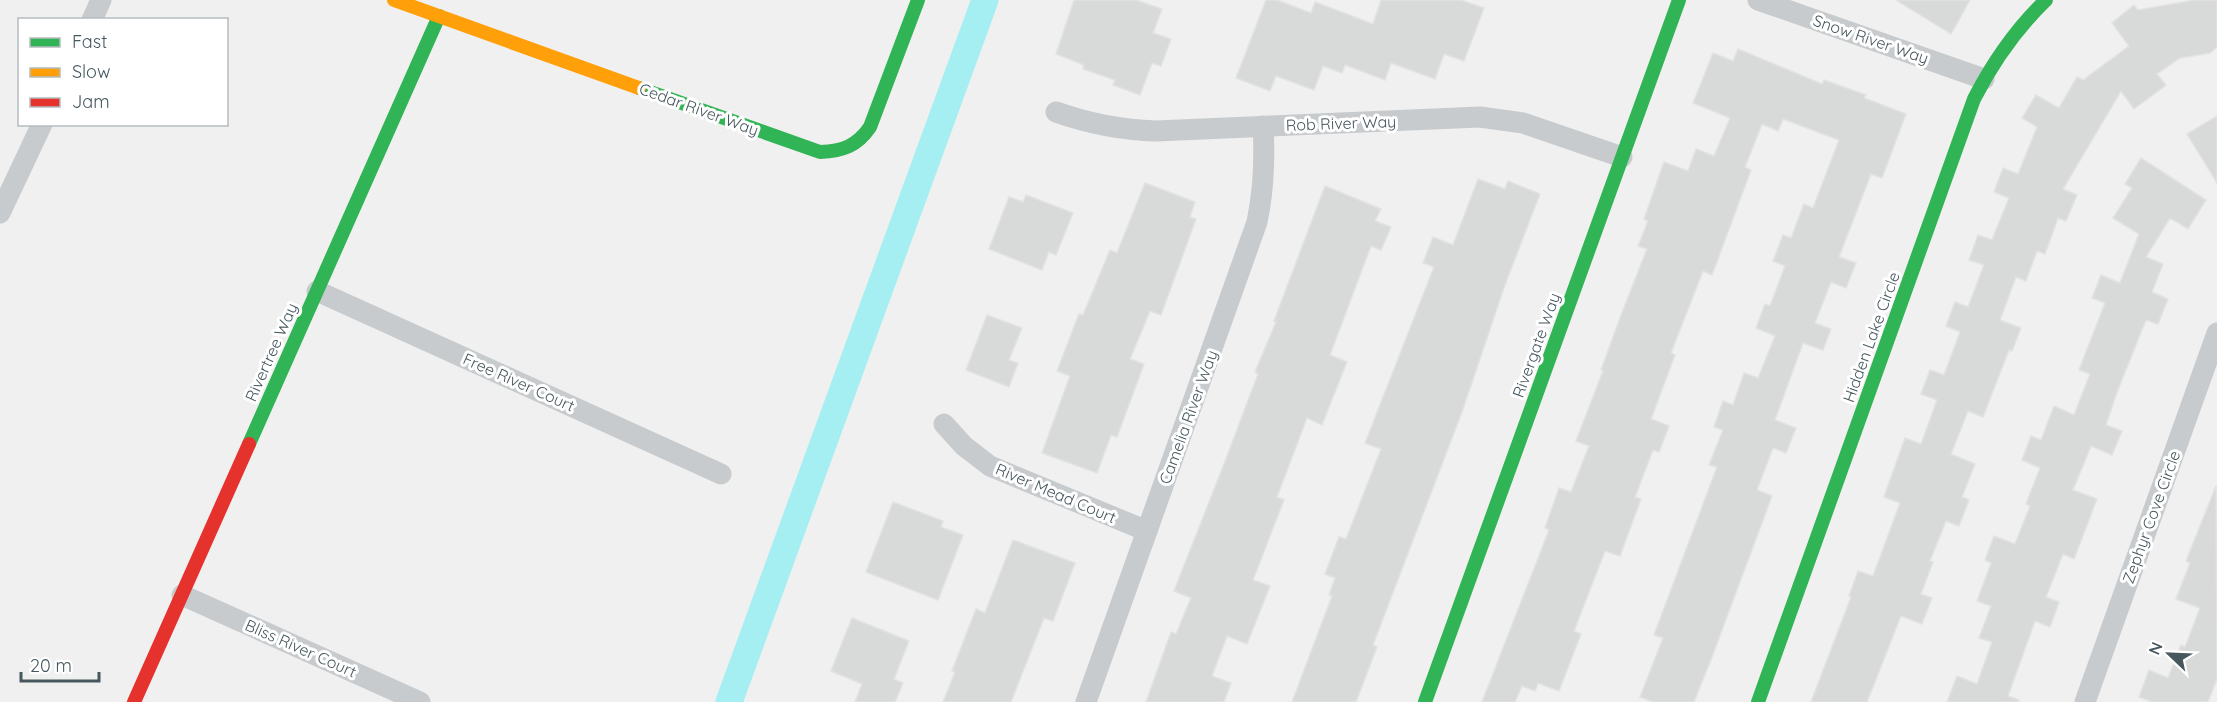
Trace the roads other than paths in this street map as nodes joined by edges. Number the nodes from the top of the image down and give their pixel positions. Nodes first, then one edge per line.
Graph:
1 (101, 0) edge
2 (394, 0) edge
3 (918, 0) edge
4 (1679, 0) edge
5 (1758, 0) edge
6 (2046, 0) edge
7 (440, 16) junction
8 (93, 18) edge
9 (1984, 79) junction
10 (1056, 112) dead end
11 (41, 126) edge
12 (1263, 126) junction
13 (1622, 157) junction
14 (0, 213) edge
15 (316, 291) junction
16 (2217, 333) edge
17 (944, 424) dead end
18 (721, 474) dead end
19 (1147, 531) junction
20 (182, 595) junction
21 (134, 702) edge
22 (420, 702) edge
23 (1086, 702) edge
24 (1425, 702) edge
25 (1758, 702) edge
26 (2085, 702) edge

1 - 8 street
2 - 7 street, Cedar River Way
3 - 7 street, Cedar River Way
4 - 13 street, Rivergate Way
5 - 9 street, Snow River Way
6 - 9 street, Hidden Lake Circle
7 - 15 street, Rivertree Way
9 - 25 street, Hidden Lake Circle
10 - 12 street, Rob River Way
11 - 14 street
12 - 13 street, Rob River Way
12 - 19 street, Camelia River Way
13 - 24 street, Rivergate Way
15 - 18 street, Free River Court
15 - 20 street, Rivertree Way
16 - 26 street, Zephyr Cove Circle
17 - 19 street, River Mead Court
19 - 23 street, Camelia River Way
20 - 21 street, Rivertree Way
20 - 22 street, Bliss River Court

